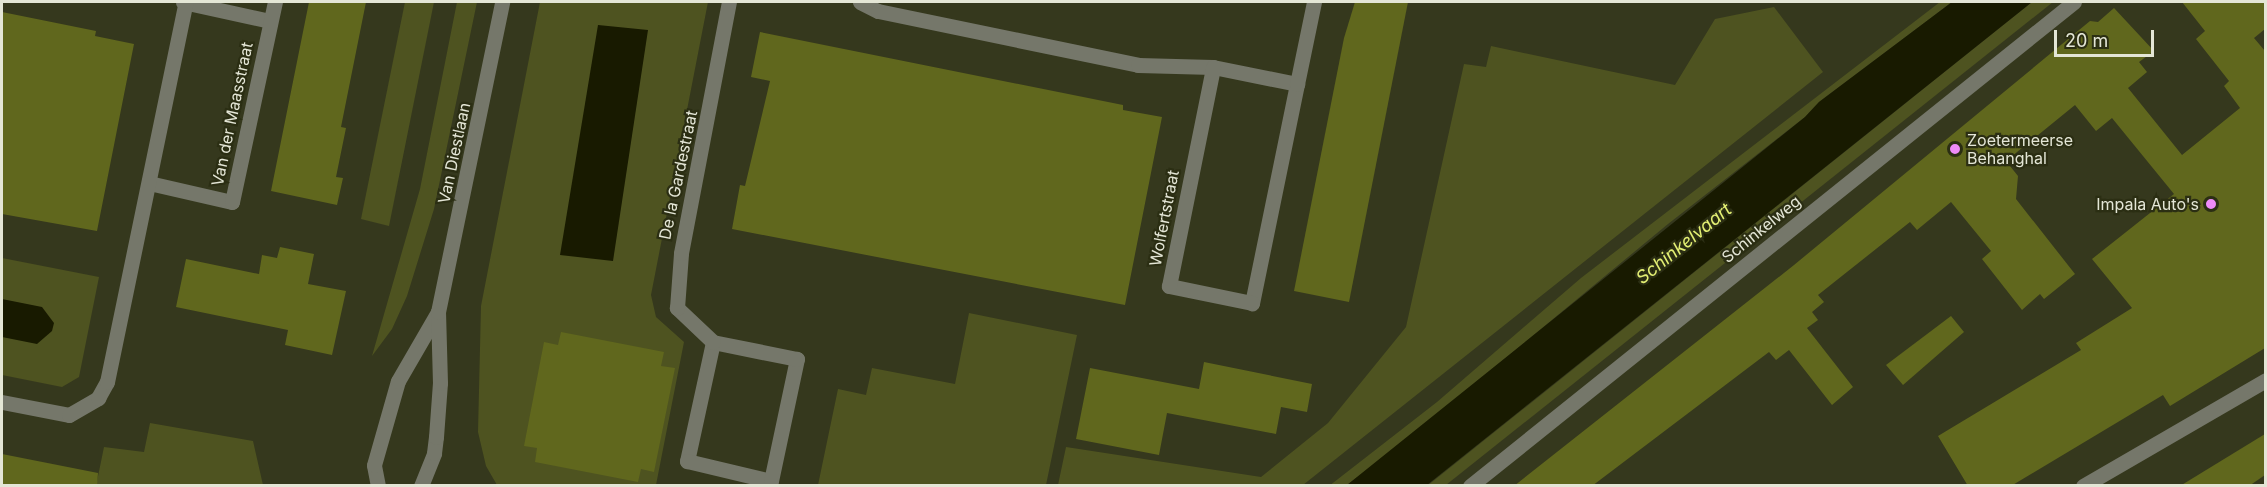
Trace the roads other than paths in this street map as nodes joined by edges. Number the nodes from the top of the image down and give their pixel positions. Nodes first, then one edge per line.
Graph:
1 (184, 2) edge
2 (275, 2) edge
3 (502, 2) edge
4 (729, 2) edge
5 (860, 2) edge
6 (1314, 2) edge
7 (2074, 2) edge
8 (270, 21) junction
9 (1213, 67) junction
10 (1297, 84) junction
11 (149, 183) junction
12 (438, 312) junction
13 (712, 342) junction
14 (2265, 380) edge
15 (2, 402) edge
16 (378, 486) edge
17 (421, 486) edge
18 (1470, 486) edge
19 (2083, 486) edge

1 - 8 street
1 - 11 street
2 - 8 street, Van der Maasstraat
3 - 12 street, Van Diestlaan
4 - 13 street, De la Gardestraat
5 - 9 street
6 - 10 street, Wolfertstraat
7 - 18 street, Schinkelweg
8 - 11 street, Van der Maasstraat
9 - 10 street
9 - 10 street, Wolfertstraat
11 - 15 street
12 - 16 street, Van Diestlaan
12 - 17 street, Van Diestlaan
13 - 13 street
14 - 19 street

